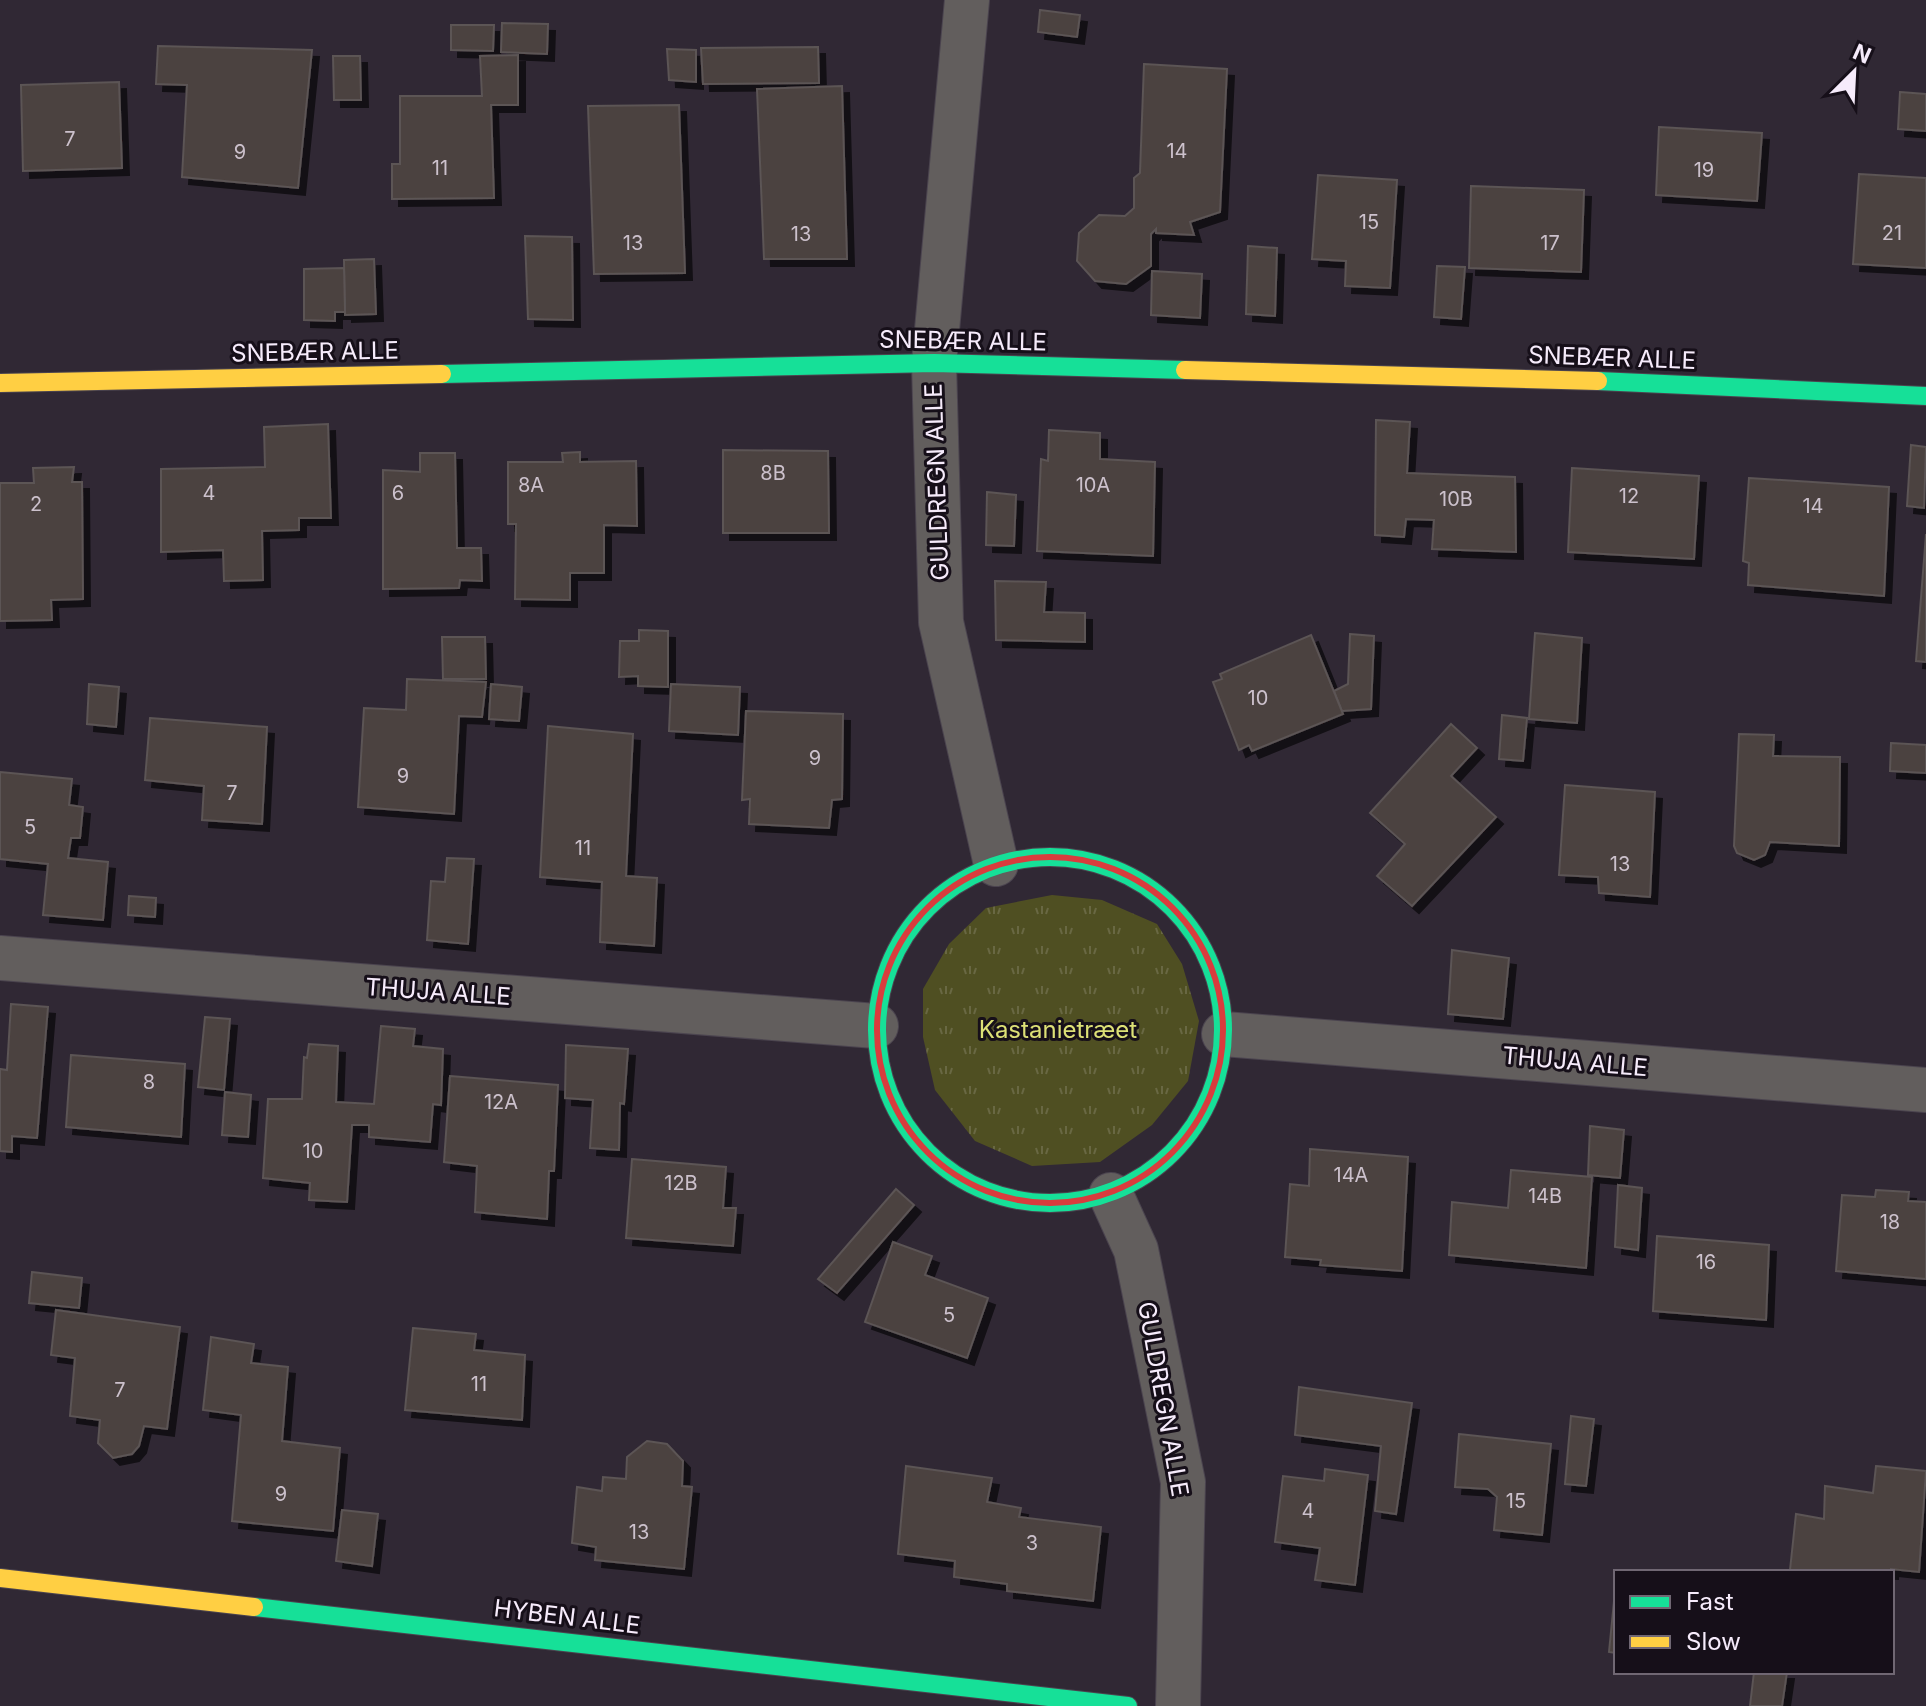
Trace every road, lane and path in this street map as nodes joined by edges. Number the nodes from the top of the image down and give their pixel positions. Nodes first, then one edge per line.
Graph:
1 (967, 0) edge
2 (934, 363) junction
3 (0, 383) edge
4 (1926, 396) edge
5 (996, 864) junction
6 (0, 958) edge
7 (876, 1026) junction
8 (1224, 1034) junction
9 (1926, 1090) edge
10 (1111, 1195) junction
11 (0, 1578) edge
12 (1128, 1706) edge
13 (1178, 1706) edge

1 - 2 street, GULDREGN ALLE
2 - 3 street, SNEBÆR ALLE
2 - 4 street, SNEBÆR ALLE
2 - 5 street, GULDREGN ALLE
5 - 7 street
5 - 8 street
6 - 7 street, THUJA ALLE
7 - 10 street
8 - 9 street, THUJA ALLE
8 - 10 street
10 - 13 street, GULDREGN ALLE
11 - 12 street, HYBEN ALLE

